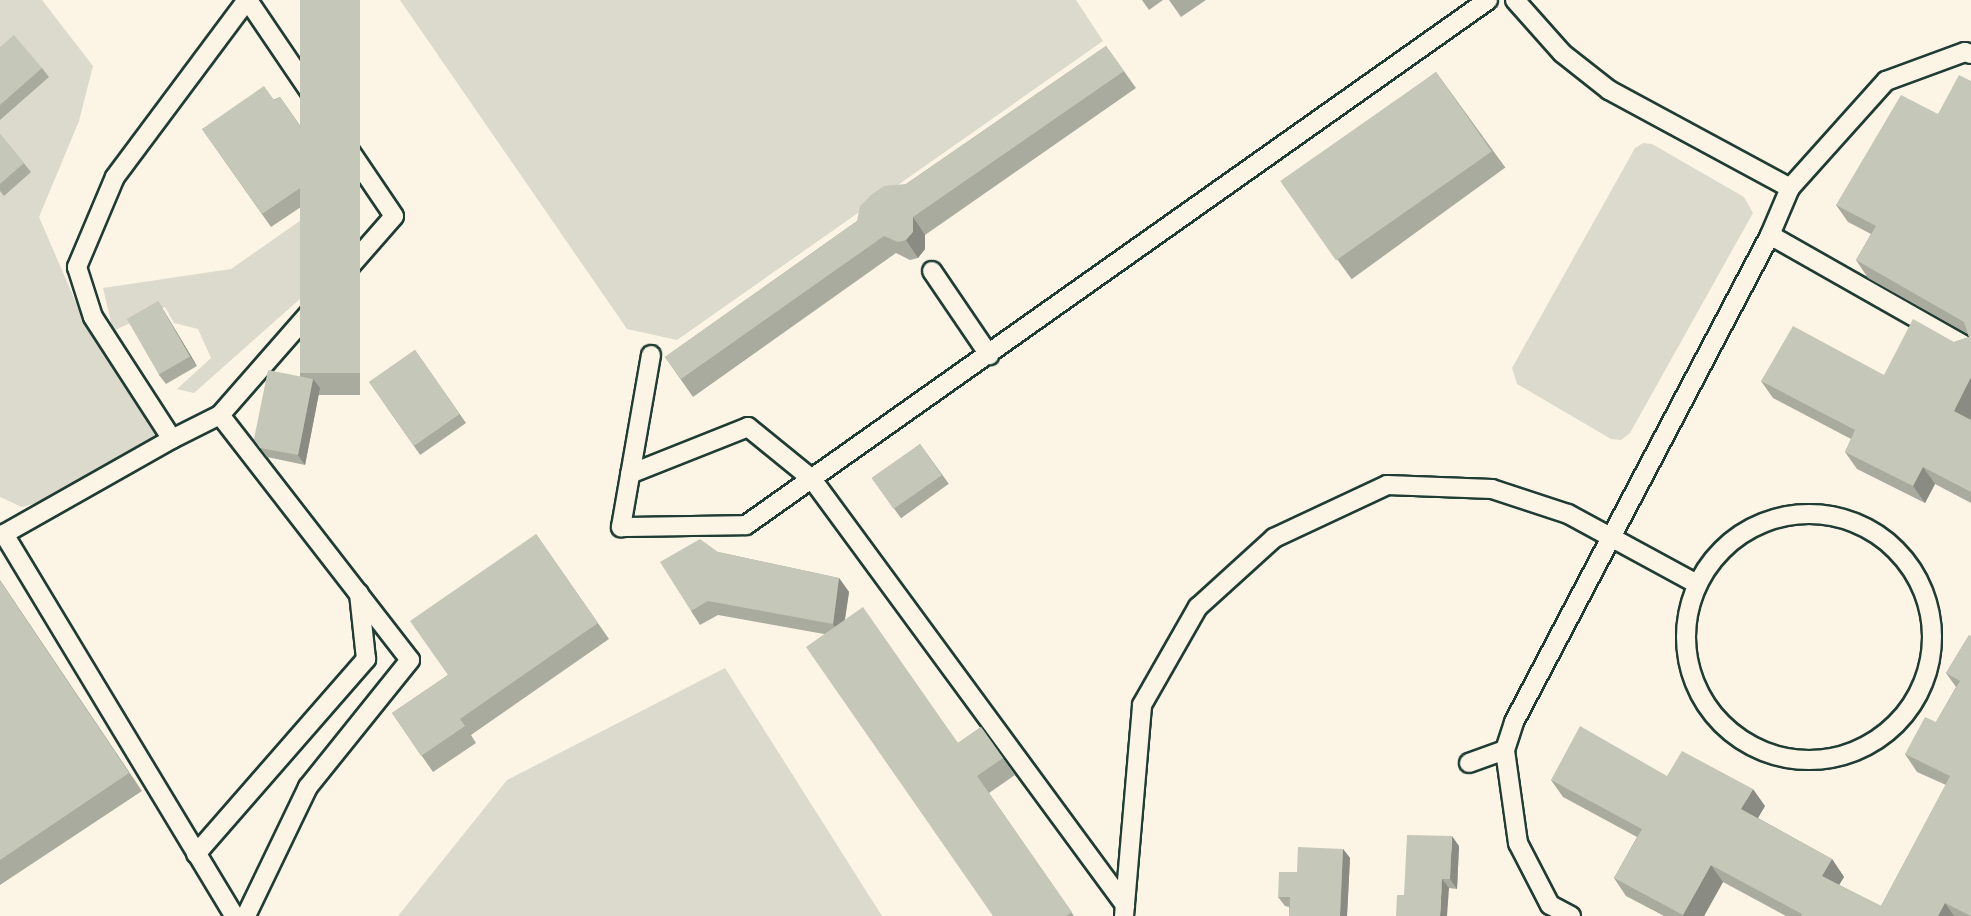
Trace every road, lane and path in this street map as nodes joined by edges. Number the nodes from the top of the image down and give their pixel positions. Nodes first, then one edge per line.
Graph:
1 (248, 0) edge
2 (1488, 0) edge
3 (1514, 0) edge
4 (1971, 54) edge
5 (1790, 188) junction
6 (1770, 235) junction
7 (932, 271) dead end
8 (1971, 349) edge
9 (651, 355) dead end
10 (989, 355) junction
11 (220, 415) junction
12 (172, 439) junction
13 (630, 474) junction
14 (813, 479) junction
15 (1612, 537) junction
16 (1697, 584) junction
17 (359, 593) junction
18 (1505, 750) junction
19 (1469, 763) dead end
20 (196, 854) junction
21 (1124, 911) edge
22 (234, 916) edge
23 (246, 916) edge
24 (1571, 916) edge

1 - 11 lane
1 - 12 lane
2 - 10 lane
3 - 5 lane
4 - 5 lane
5 - 6 lane
6 - 8 lane
6 - 15 lane
7 - 10 lane
9 - 13 lane
10 - 14 lane
11 - 12 lane
11 - 17 lane
12 - 20 lane
13 - 14 lane
13 - 14 lane
14 - 21 lane
15 - 16 lane
15 - 18 lane
15 - 21 lane
16 - 16 lane
17 - 20 lane
17 - 23 lane
18 - 19 lane
18 - 24 lane
20 - 22 lane

